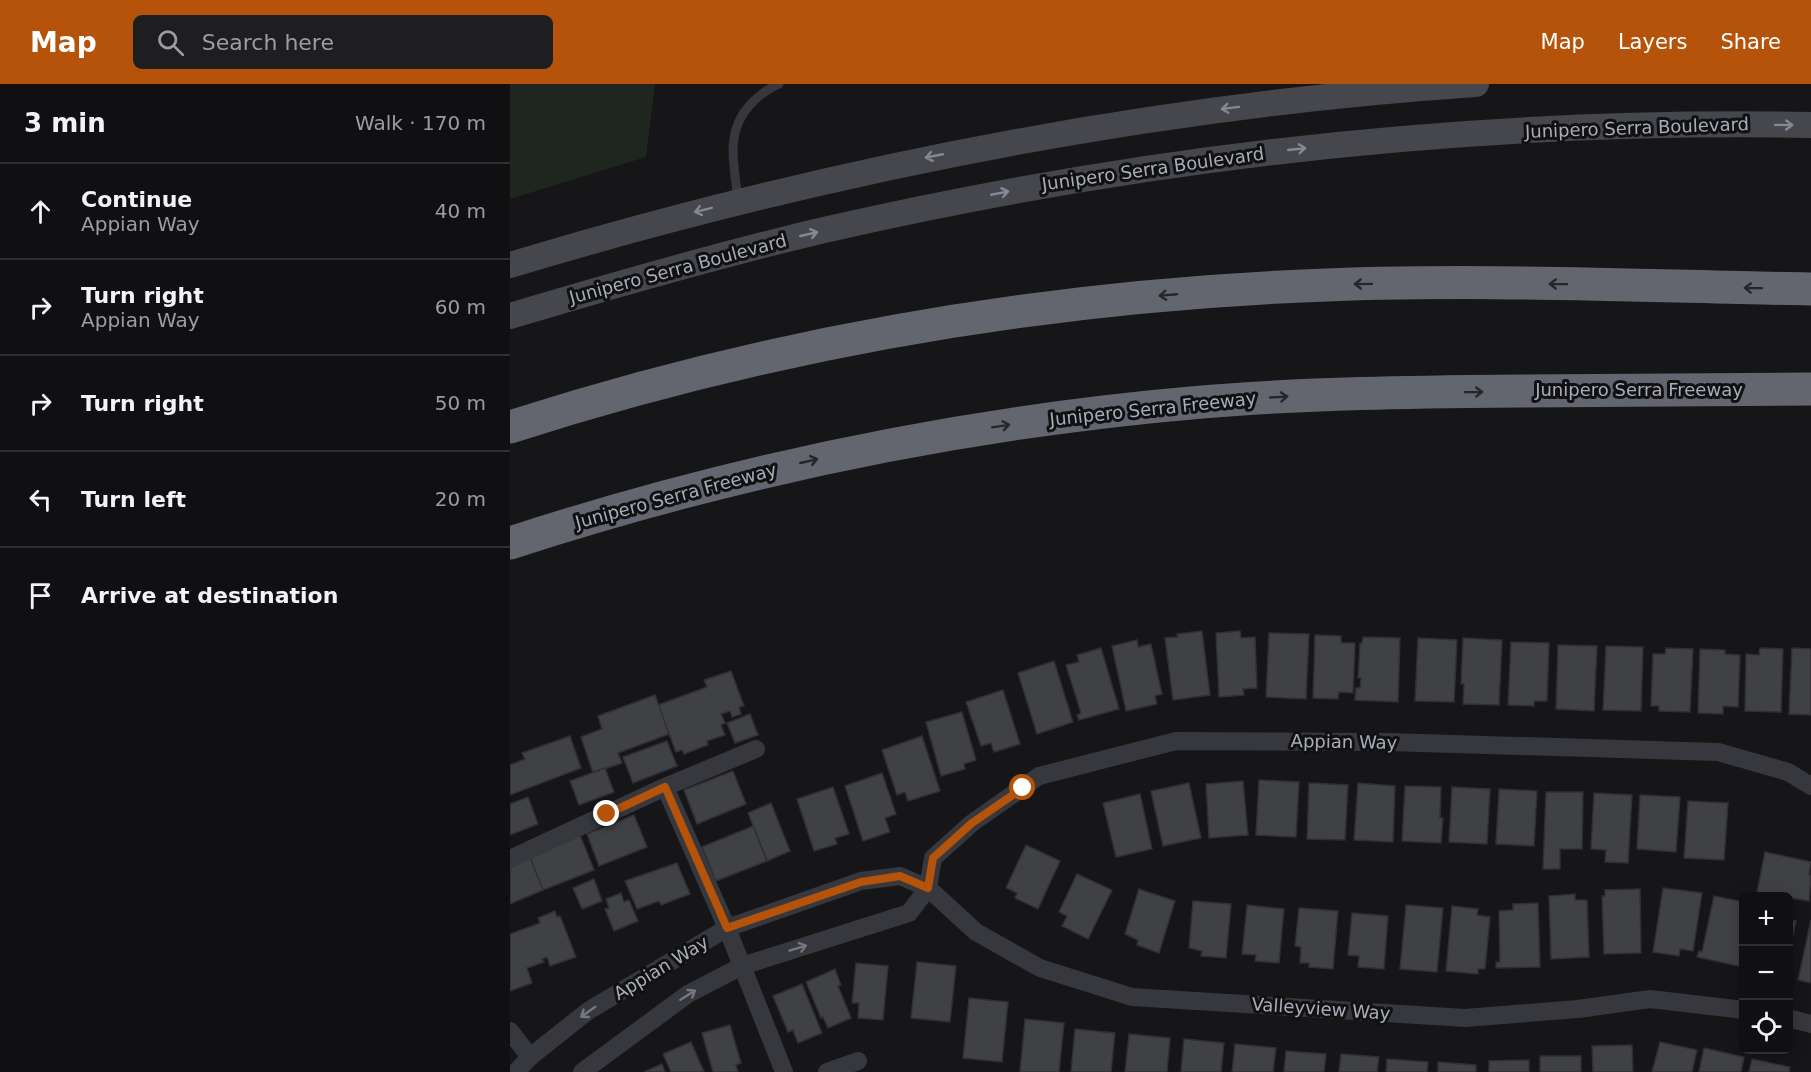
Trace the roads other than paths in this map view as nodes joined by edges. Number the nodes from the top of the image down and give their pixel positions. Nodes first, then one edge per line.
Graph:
1 (779, 84) edge
2 (1476, 84) edge
3 (1811, 125) edge
4 (738, 201) junction
5 (510, 265) edge
6 (1811, 289) edge
7 (510, 316) edge
8 (1811, 389) edge
9 (510, 427) edge
10 (510, 543) edge
11 (756, 749) dead end
12 (1811, 786) edge
13 (665, 787) junction
14 (510, 859) edge
15 (928, 888) junction
16 (727, 928) junction
17 (742, 966) junction
18 (1739, 1010) edge
19 (1793, 1019) edge
20 (1811, 1024) edge
21 (510, 1031) edge
22 (530, 1057) junction
23 (858, 1061) dead end
24 (516, 1072) edge
25 (582, 1072) edge
26 (784, 1072) edge
27 (827, 1072) edge

1 - 4 lane
2 -> 4 main road
7 -> 3 main road, Junipero Serra Boulevard
4 -> 5 main road
6 -> 9 highway
10 -> 8 highway, Junipero Serra Freeway
11 - 13 street
12 - 15 street, Appian Way
13 - 14 street
13 - 16 street
15 - 16 street, Appian Way
17 -> 15 street, Appian Way
15 - 18 street, Valleyview Way
16 - 17 street
16 -> 22 street, Appian Way
25 -> 17 street, Appian Way
17 - 26 street
19 - 20 street
21 - 22 street
22 - 24 street, Appian Way
23 - 27 street

